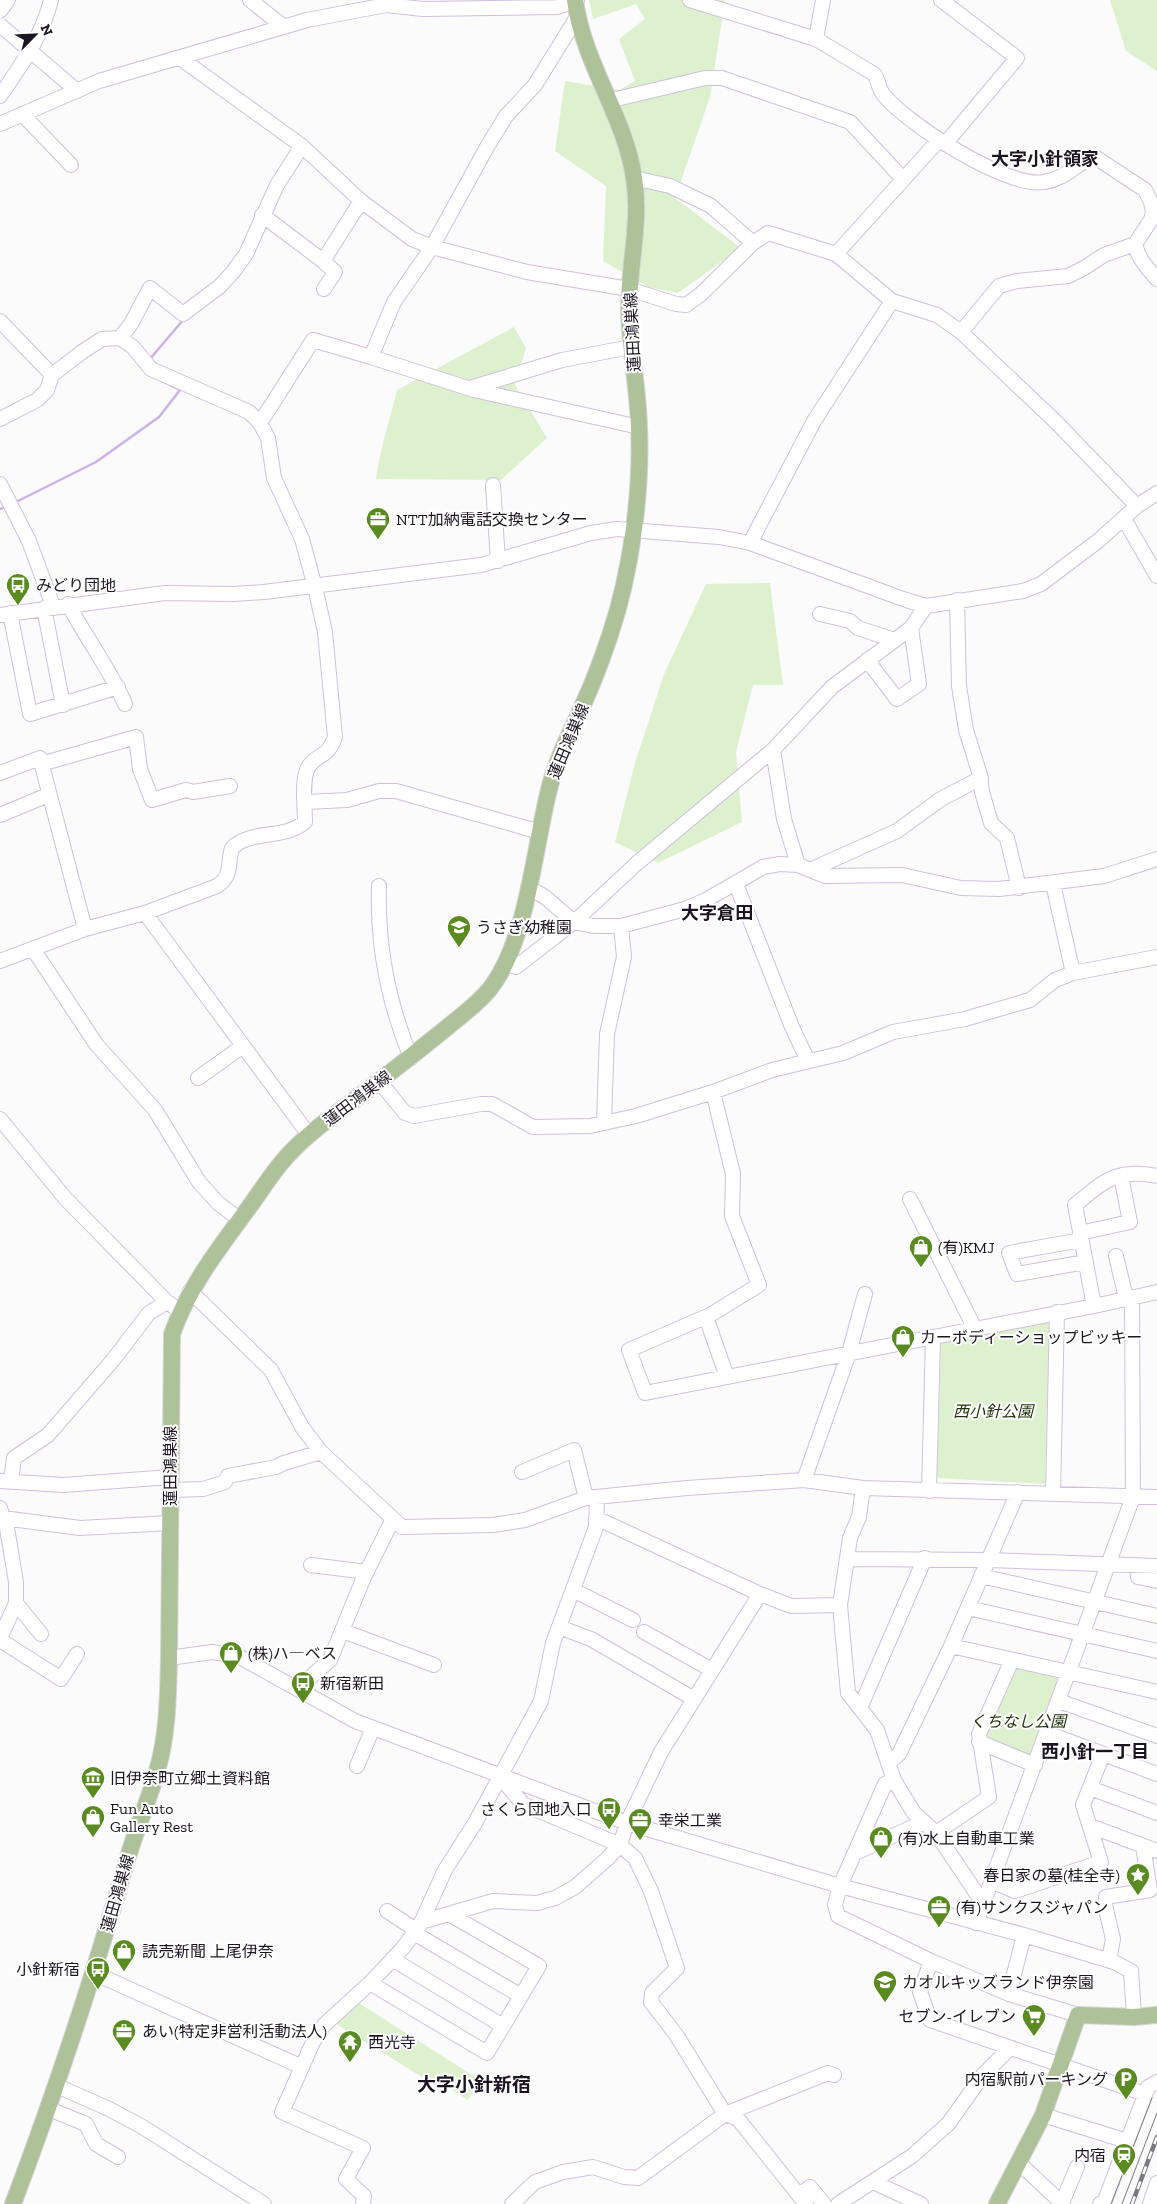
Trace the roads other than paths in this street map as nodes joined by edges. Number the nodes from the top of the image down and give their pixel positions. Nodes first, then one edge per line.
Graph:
1 (8, 0) edge
2 (51, 0) edge
3 (250, 0) edge
4 (690, 0) edge
5 (823, 0) edge
6 (941, 0) edge
7 (576, 5) edge
8 (0, 11) edge
9 (0, 25) edge
10 (284, 27) junction
11 (816, 39) junction
12 (31, 51) junction
13 (180, 58) junction
14 (2, 90) edge
15 (77, 91) junction
16 (608, 101) junction
17 (22, 114) junction
18 (0, 124) edge
19 (942, 142) junction
20 (302, 146) junction
21 (71, 165) dead end
22 (634, 178) junction
23 (903, 179) junction
24 (361, 201) junction
25 (1155, 210) edge
26 (262, 216) junction
27 (753, 243) junction
28 (1135, 244) junction
29 (432, 248) junction
30 (836, 254) junction
31 (323, 261) junction
32 (1157, 279) edge
33 (324, 289) dead end
34 (629, 289) junction
35 (892, 301) junction
36 (0, 320) edge
37 (962, 332) junction
38 (120, 338) junction
39 (631, 347) junction
40 (371, 357) junction
41 (52, 375) junction
42 (469, 388) junction
43 (0, 419) edge
44 (260, 423) junction
45 (639, 426) junction
46 (0, 484) edge
47 (493, 485) dead end
48 (1157, 493) edge
49 (1137, 506) junction
50 (1124, 519) junction
51 (633, 530) junction
52 (750, 543) junction
53 (498, 561) junction
54 (1157, 576) edge
55 (315, 587) junction
56 (957, 600) junction
57 (68, 604) junction
58 (926, 606) junction
59 (48, 607) junction
60 (5, 614) edge
61 (820, 614) dead end
62 (912, 628) junction
63 (894, 640) junction
64 (867, 660) junction
65 (118, 687) junction
66 (125, 704) dead end
67 (63, 705) junction
68 (773, 750) junction
69 (41, 764) junction
70 (0, 773) edge
71 (981, 778) junction
72 (230, 786) dead end
73 (48, 795) junction
74 (306, 802) junction
75 (0, 815) edge
76 (540, 832) junction
77 (1157, 859) edge
78 (804, 868) junction
79 (736, 884) junction
80 (1054, 884) junction
81 (379, 886) dead end
82 (528, 887) junction
83 (1019, 888) junction
84 (144, 913) junction
85 (574, 922) junction
86 (621, 926) junction
87 (85, 930) junction
88 (33, 949) junction
89 (1157, 957) edge
90 (0, 961) edge
91 (505, 964) junction
92 (1073, 973) junction
93 (243, 1046) junction
94 (411, 1058) junction
95 (808, 1061) junction
96 (198, 1078) dead end
97 (379, 1081) junction
98 (713, 1092) junction
99 (0, 1119) edge
100 (604, 1122) junction
101 (309, 1135) junction
102 (1121, 1176) junction
103 (1157, 1176) edge
104 (910, 1199) dead end
105 (240, 1220) junction
106 (1081, 1236) junction
107 (1116, 1256) dead end
108 (1086, 1262) junction
109 (190, 1291) junction
110 (1157, 1292) edge
111 (865, 1294) dead end
112 (1129, 1297) junction
113 (174, 1306) junction
114 (1094, 1306) junction
115 (1056, 1312) junction
116 (706, 1317) junction
117 (975, 1329) junction
118 (933, 1337) junction
119 (848, 1353) junction
120 (727, 1377) junction
121 (321, 1452) junction
122 (522, 1472) dead end
123 (804, 1480) junction
124 (6, 1481) edge
125 (170, 1483) junction
126 (863, 1488) junction
127 (929, 1491) junction
128 (1018, 1492) junction
129 (1053, 1494) junction
130 (1133, 1497) junction
131 (592, 1498) junction
132 (1157, 1498) edge
133 (1, 1514) edge
134 (596, 1518) junction
135 (393, 1519) junction
136 (170, 1523) junction
137 (925, 1558) junction
138 (847, 1559) junction
139 (989, 1560) junction
140 (311, 1565) dead end
141 (1110, 1565) junction
142 (1140, 1566) junction
143 (1157, 1566) edge
144 (367, 1572) junction
145 (981, 1576) junction
146 (1157, 1581) edge
147 (573, 1590) junction
148 (760, 1594) junction
149 (1096, 1602) junction
150 (16, 1603) junction
151 (840, 1605) junction
152 (968, 1608) junction
153 (1157, 1616) edge
154 (633, 1620) dead end
155 (559, 1627) junction
156 (343, 1631) junction
157 (644, 1632) dead end
158 (41, 1634) dead end
159 (1084, 1634) junction
160 (0, 1639) edge
161 (951, 1646) junction
162 (1157, 1651) edge
163 (77, 1654) dead end
164 (169, 1658) junction
165 (1012, 1660) junction
166 (434, 1665) dead end
167 (712, 1670) junction
168 (1069, 1672) junction
169 (296, 1689) junction
170 (1157, 1692) edge
171 (694, 1699) junction
172 (1059, 1701) junction
173 (860, 1708) junction
174 (373, 1728) junction
175 (1046, 1734) junction
176 (1157, 1736) edge
177 (979, 1742) junction
178 (1102, 1754) junction
179 (889, 1762) junction
180 (1035, 1765) junction
181 (357, 1766) dead end
182 (1157, 1774) edge
183 (500, 1776) junction
184 (894, 1780) junction
185 (1090, 1788) junction
186 (1157, 1813) edge
187 (924, 1822) junction
188 (627, 1823) junction
189 (1090, 1826) junction
190 (936, 1833) junction
191 (620, 1845) junction
192 (1143, 1846) junction
193 (855, 1852) junction
194 (1157, 1852) edge
195 (992, 1881) junction
196 (840, 1886) junction
197 (983, 1903) junction
198 (387, 1911) dead end
199 (449, 1914) junction
200 (976, 1923) junction
201 (417, 1928) junction
202 (1024, 1935) junction
203 (392, 1959) junction
204 (1109, 1960) junction
205 (931, 1961) junction
206 (94, 1972) junction
207 (370, 1983) junction
208 (1009, 1994) junction
209 (521, 1996) junction
210 (1078, 2014) junction
211 (1157, 2015) edge
212 (1134, 2017) junction
213 (503, 2026) junction
214 (1010, 2048) junction
215 (1061, 2066) junction
216 (302, 2067) junction
217 (834, 2075) dead end
218 (1157, 2082) edge
219 (57, 2086) junction
220 (1145, 2094) junction
221 (49, 2109) junction
222 (726, 2114) junction
223 (1043, 2115) junction
224 (1127, 2141) junction
225 (118, 2158) dead end
226 (1019, 2163) junction
227 (1077, 2167) dead end
228 (873, 2182) junction
229 (1157, 2183) edge
230 (802, 2200) edge
231 (14, 2204) edge
232 (264, 2204) edge
233 (363, 2204) edge
234 (512, 2204) edge
235 (824, 2204) edge
236 (838, 2204) edge
237 (920, 2204) edge
238 (997, 2204) edge
239 (1063, 2204) edge
240 (1100, 2204) edge
241 (1150, 2204) edge

1 - 8 street
2 - 12 street
3 - 10 street
4 - 11 street
5 - 11 street
6 - 19 street
7 - 10 street
7 - 16 main road, 蓮田鴻巣線
7 - 29 street
9 - 12 street
10 - 13 street
11 - 19 street
12 - 14 street
12 - 15 street
13 - 15 street
13 - 20 street
15 - 17 street
16 - 22 main road, 蓮田鴻巣線
16 - 23 street
17 - 18 street
17 - 21 street
19 - 23 street
19 - 25 street
20 - 24 street
20 - 26 street
22 - 27 street
22 - 34 main road, 蓮田鴻巣線
23 - 30 street
24 - 29 street
24 - 31 street
25 - 28 street
26 - 31 street
26 - 38 street
27 - 30 street
27 - 34 street
28 - 32 street
28 - 37 street
29 - 34 street
29 - 40 street
30 - 35 street
31 - 33 street
34 - 39 main road, 蓮田鴻巣線
35 - 37 street
35 - 52 street
36 - 41 street
37 - 49 street
38 - 41 street
38 - 44 street
39 - 42 street
39 - 45 main road, 蓮田鴻巣線
40 - 42 street
40 - 44 street
41 - 43 street
42 - 45 street
44 - 55 street
45 - 51 main road, 蓮田鴻巣線
46 - 59 street
47 - 53 street
48 - 49 street
49 - 50 street
50 - 54 street
50 - 56 street
51 - 52 street
51 - 53 street
51 - 76 main road, 蓮田鴻巣線
52 - 58 street
53 - 55 street
55 - 57 street
55 - 74 street
56 - 58 street
56 - 71 street
57 - 59 street
57 - 65 street
58 - 62 street
59 - 60 street
59 - 67 street
60 - 67 street
61 - 63 street
62 - 63 street
62 - 64 street
63 - 64 street
64 - 68 street
65 - 66 street
65 - 67 street
68 - 78 street
68 - 85 street
69 - 70 street
69 - 72 street
69 - 73 street
71 - 78 street
71 - 83 street
73 - 75 street
73 - 87 street
74 - 76 street
74 - 84 street
76 - 82 main road, 蓮田鴻巣線
77 - 80 street
78 - 79 street
78 - 83 street
79 - 86 street
79 - 95 street
80 - 83 street
80 - 92 street
81 - 94 street
82 - 85 street
82 - 91 main road, 蓮田鴻巣線
84 - 87 street
84 - 93 street
85 - 86 street
85 - 91 street
86 - 100 street
87 - 88 street
88 - 90 street
88 - 105 street
89 - 92 street
91 - 94 main road, 蓮田鴻巣線
92 - 95 street
93 - 96 street
93 - 101 street
94 - 97 main road, 蓮田鴻巣線
95 - 98 street
97 - 100 street
97 - 101 main road, 蓮田鴻巣線
98 - 100 street
98 - 116 street
99 - 113 street
101 - 105 main road, 蓮田鴻巣線
102 - 103 street
102 - 106 street
102 - 106 street
104 - 117 street
105 - 109 main road, 蓮田鴻巣線
106 - 108 street
106 - 108 street
107 - 112 street
108 - 114 street
109 - 113 main road, 蓮田鴻巣線
109 - 121 street
110 - 112 street
111 - 119 street
112 - 114 street
112 - 130 street
113 - 124 street
113 - 125 main road, 蓮田鴻巣線
114 - 115 street
115 - 117 street
115 - 129 street
116 - 120 street
116 - 120 street
117 - 118 street
118 - 119 street
118 - 127 street
119 - 120 street
119 - 123 street
121 - 125 street
121 - 135 street
122 - 131 street
123 - 126 street
123 - 131 street
124 - 125 street
125 - 136 main road, 蓮田鴻巣線
126 - 127 street
126 - 138 street
127 - 128 street
128 - 129 street
128 - 139 street
129 - 130 street
130 - 132 street
130 - 141 street
131 - 134 street
131 - 135 street
133 - 136 street
133 - 150 street
134 - 147 street
134 - 148 street
135 - 144 street
136 - 164 main road, 蓮田鴻巣線
137 - 138 street
137 - 139 street
137 - 173 street
138 - 151 street
139 - 141 street
139 - 145 street
140 - 144 street
141 - 142 street
141 - 149 street
142 - 143 street
142 - 146 street
144 - 156 street
145 - 149 street
145 - 152 street
147 - 154 street
147 - 155 street
148 - 151 street
148 - 167 street
149 - 153 street
149 - 159 street
150 - 158 street
150 - 160 street
151 - 173 street
152 - 159 street
152 - 161 street
155 - 171 street
155 - 183 street
156 - 166 street
156 - 169 street
157 - 167 street
159 - 162 street
159 - 168 street
160 - 163 street
161 - 165 street
161 - 179 street
164 - 169 street
164 - 206 main road, 蓮田鴻巣線
165 - 168 street
165 - 177 street
167 - 171 street
168 - 170 street
168 - 172 street
169 - 174 street
171 - 188 street
172 - 175 street
172 - 176 street
173 - 179 street
174 - 181 street
174 - 183 street
175 - 178 street
175 - 180 street
177 - 180 street
177 - 190 street
178 - 182 street
178 - 185 street
179 - 184 street
180 - 195 street
183 - 188 street
183 - 191 street
183 - 201 street
184 - 187 street
184 - 193 street
185 - 186 street
185 - 189 street
187 - 190 street
187 - 193 street
188 - 191 street
188 - 196 street
189 - 192 street
189 - 195 street
190 - 197 street
191 - 199 street
191 - 222 street
192 - 194 street
192 - 204 street
193 - 196 street
195 - 197 street
196 - 200 street
196 - 205 street
197 - 200 street
198 - 201 street
199 - 201 street
199 - 209 street
200 - 202 street
201 - 203 street
201 - 209 street
202 - 204 street
202 - 208 street
203 - 207 street
203 - 213 street
204 - 212 street
205 - 208 street
205 - 214 street
206 - 216 street
206 - 219 main road, 蓮田鴻巣線
207 - 213 street
207 - 216 street
208 - 210 street
209 - 213 street
210 - 212 main road
210 - 215 main road
211 - 212 main road
214 - 215 street
214 - 228 street
215 - 220 street
215 - 223 main road
216 - 233 street
217 - 222 street
218 - 220 street
219 - 221 main road, 蓮田鴻巣線
219 - 232 street
220 - 224 street
221 - 225 street
221 - 231 main road, 蓮田鴻巣線
222 - 230 street
222 - 234 street
223 - 224 street
223 - 226 main road
224 - 240 street
226 - 238 main road
226 - 239 street
227 - 239 street
228 - 236 street
228 - 237 street
229 - 241 street
230 - 235 street

